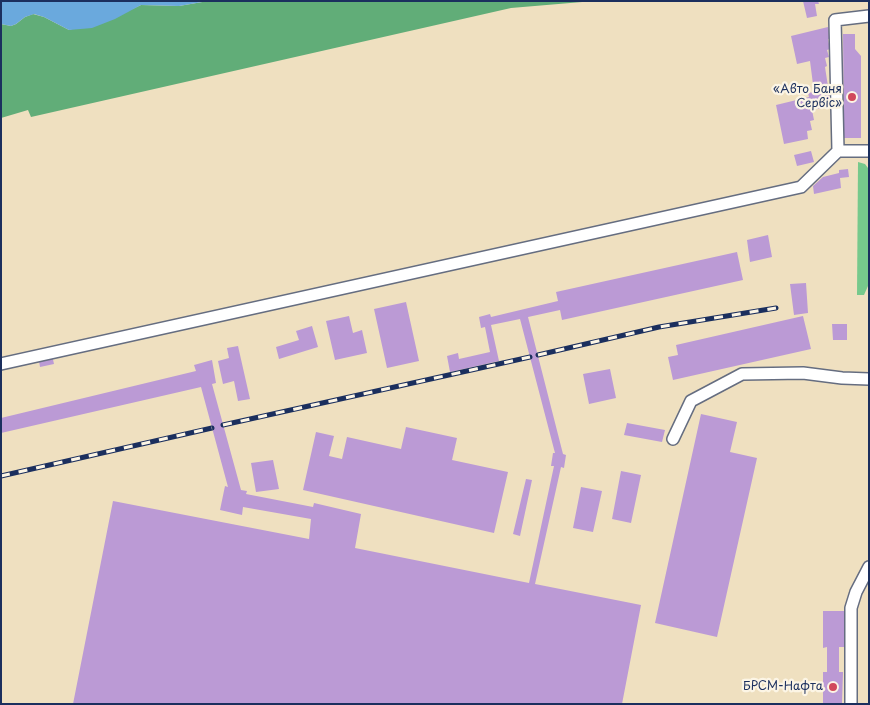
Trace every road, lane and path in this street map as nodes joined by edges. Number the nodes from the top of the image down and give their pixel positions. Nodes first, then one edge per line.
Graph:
1 (869, 16) edge
2 (838, 151) junction
3 (869, 151) edge
4 (1, 364) edge
5 (869, 379) edge
6 (673, 439) dead end
7 (869, 567) edge
8 (851, 704) edge

1 - 2 lane
2 - 3 lane
2 - 4 lane
5 - 6 lane
7 - 8 lane

